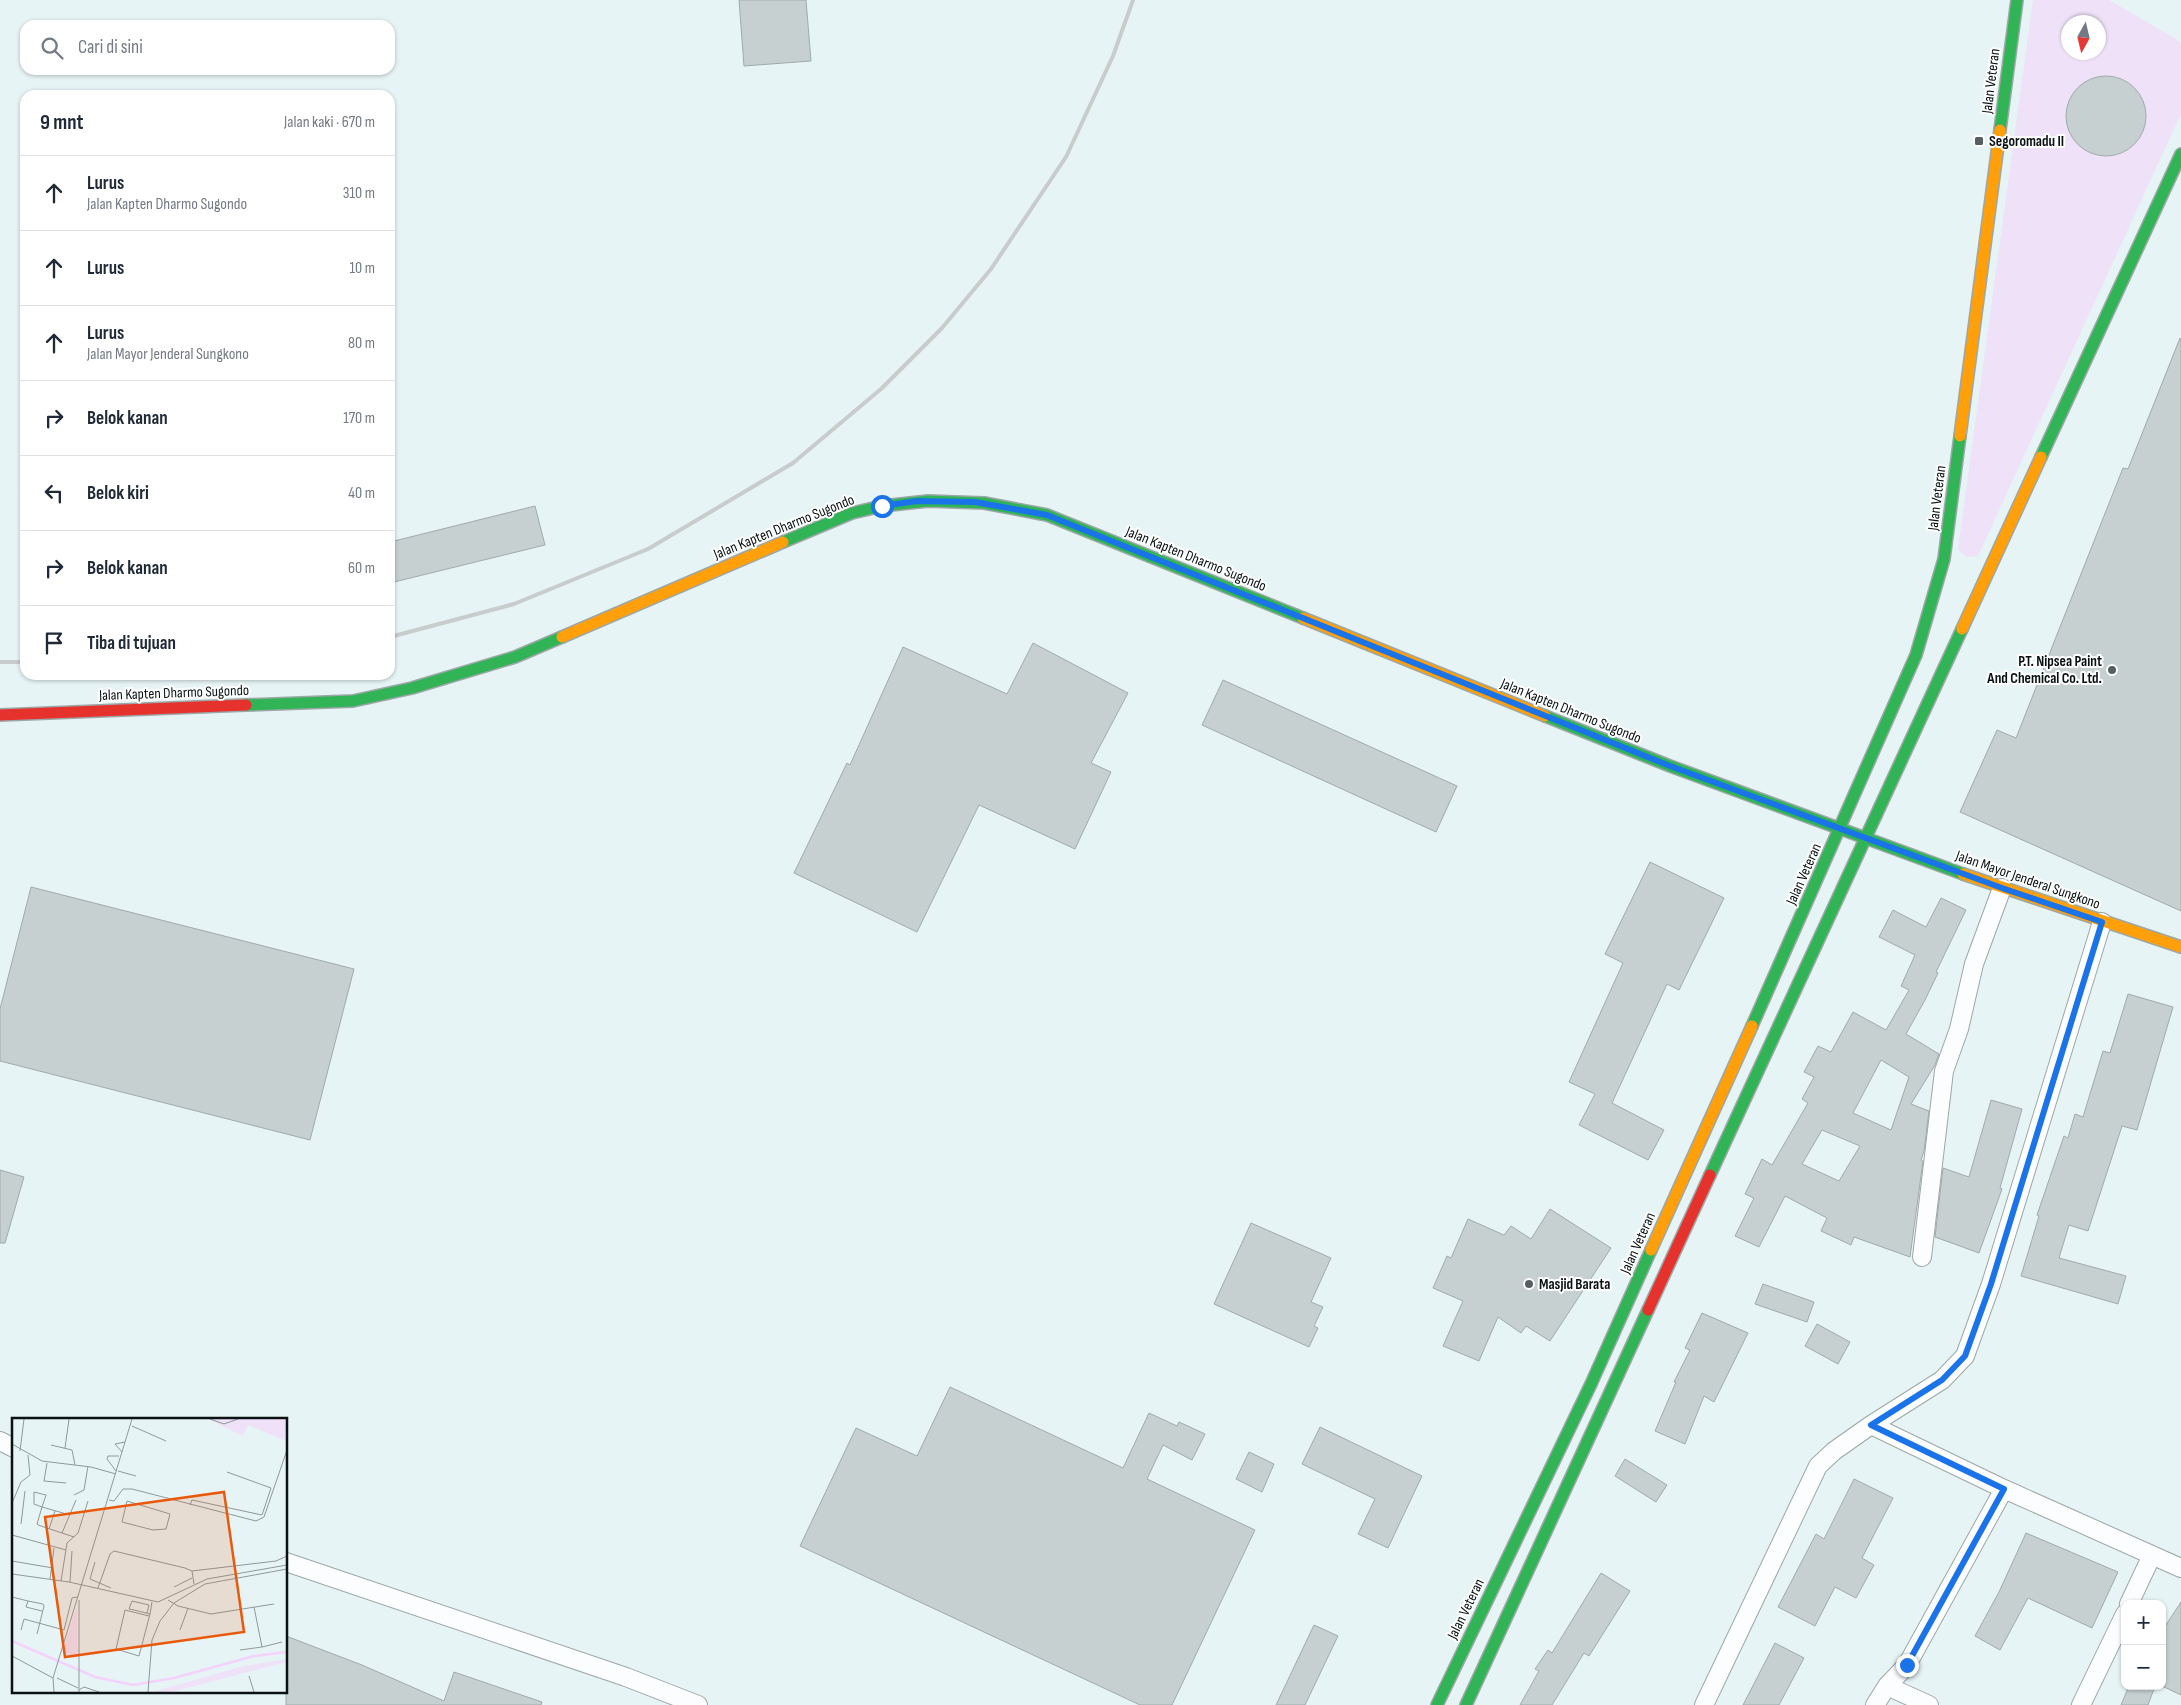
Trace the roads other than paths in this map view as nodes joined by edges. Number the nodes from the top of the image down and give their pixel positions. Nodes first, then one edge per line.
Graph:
1 (2017, 0) edge
2 (2181, 154) edge
3 (0, 715) edge
4 (1841, 828) junction
5 (1866, 837) junction
6 (2002, 888) junction
7 (2102, 922) junction
8 (2181, 947) edge
9 (1922, 1257) dead end
10 (1871, 1425) junction
11 (0, 1441) edge
12 (12, 1447) edge
13 (2004, 1489) junction
14 (2152, 1555) junction
15 (288, 1563) edge
16 (2181, 1568) edge
17 (2131, 1600) edge
18 (2121, 1622) edge
19 (1887, 1686) junction
20 (698, 1705) edge
21 (1437, 1705) edge
22 (1466, 1705) edge
23 (1704, 1705) edge
24 (1875, 1705) edge
25 (1928, 1705) edge
26 (2081, 1705) edge

1 - 4 main road, Jalan Veteran
2 - 5 main road
3 - 4 main road, Jalan Kapten Dharmo Sugondo
4 - 5 main road, Jalan Kapten Dharmo Sugondo
4 - 21 main road, Jalan Veteran
5 - 6 main road, Jalan Mayor Jenderal Sungkono
5 - 22 main road
6 - 7 main road, Jalan Mayor Jenderal Sungkono
6 - 9 street
7 - 8 main road, Jalan Mayor Jenderal Sungkono
7 - 10 street
10 - 13 street
10 - 23 street
11 - 12 street
13 - 14 street
13 - 19 street
14 - 16 street
14 - 17 street
15 - 20 street
18 - 26 street
19 - 24 street
19 - 25 street

